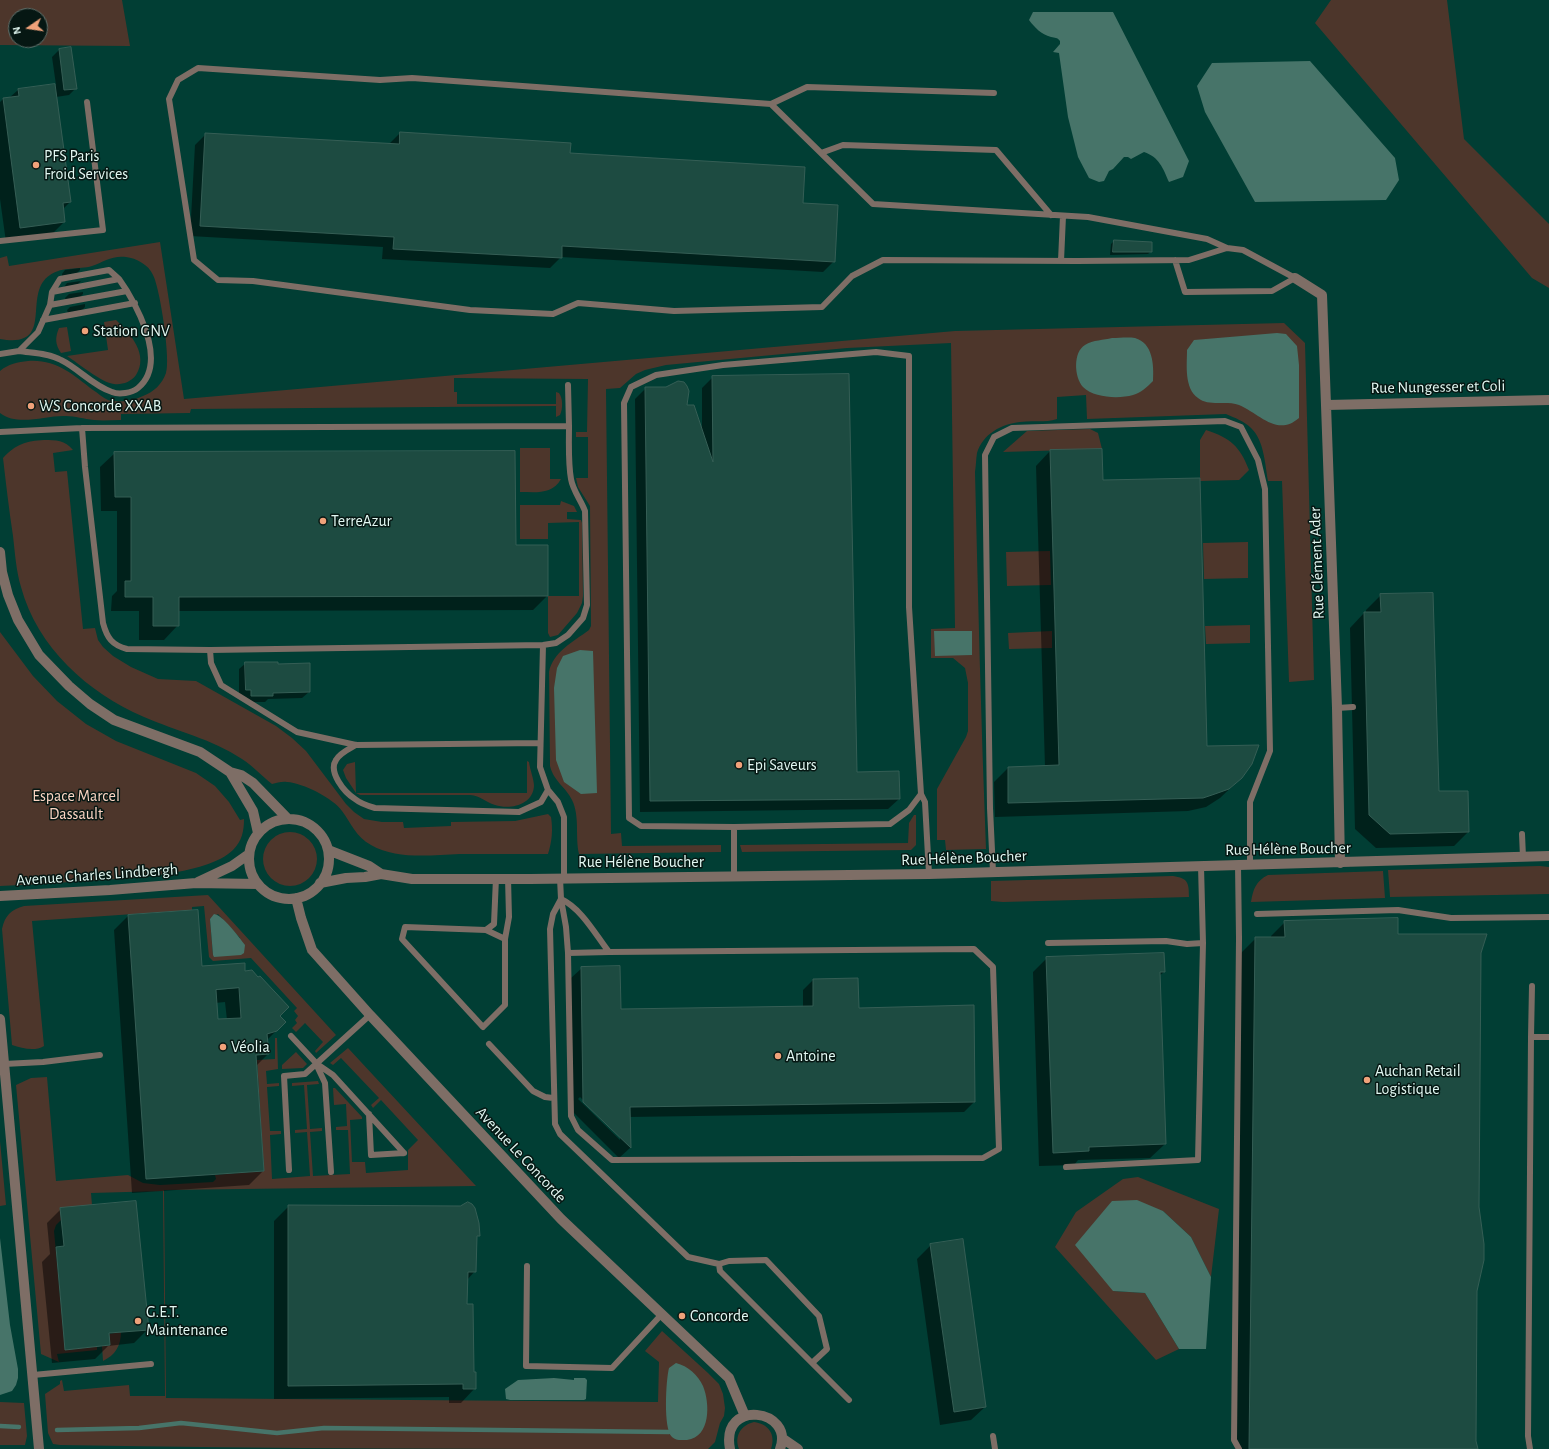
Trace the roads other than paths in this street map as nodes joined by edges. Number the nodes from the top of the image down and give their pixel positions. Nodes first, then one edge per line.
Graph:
1 (994, 93) dead end
2 (87, 102) dead end
3 (771, 104) junction
4 (821, 153) junction
5 (1051, 215) junction
6 (1063, 216) junction
7 (0, 241) edge
8 (1227, 248) junction
9 (1175, 260) junction
10 (1061, 261) junction
11 (1295, 278) junction
12 (119, 279) junction
13 (128, 291) junction
14 (52, 292) junction
15 (135, 303) junction
16 (50, 306) junction
17 (43, 320) junction
18 (19, 351) junction
19 (0, 354) edge
20 (568, 385) dead end
21 (1549, 400) edge
22 (1327, 405) junction
23 (569, 426) junction
24 (82, 428) junction
25 (0, 432) edge
26 (0, 552) edge
27 (1, 572) edge
28 (543, 645) junction
29 (210, 650) junction
30 (1354, 707) dead end
31 (1337, 708) junction
32 (540, 743) junction
33 (356, 745) junction
34 (230, 772) junction
35 (548, 790) junction
36 (922, 794) junction
37 (288, 819) junction
38 (734, 827) junction
39 (258, 834) junction
40 (1522, 834) dead end
41 (328, 850) junction
42 (249, 854) junction
43 (1549, 856) edge
44 (1523, 857) junction
45 (1340, 863) junction
46 (1250, 864) junction
47 (1238, 865) junction
48 (1201, 866) junction
49 (993, 872) junction
50 (381, 874) junction
51 (928, 874) junction
52 (734, 877) junction
53 (496, 878) junction
54 (508, 878) junction
55 (562, 878) junction
56 (196, 883) junction
57 (320, 883) junction
58 (258, 884) junction
59 (0, 896) edge
60 (296, 898) junction
61 (561, 900) junction
62 (1257, 914) dead end
63 (1549, 917) edge
64 (486, 930) junction
65 (505, 939) junction
66 (1048, 943) dead end
67 (1203, 943) junction
68 (609, 952) junction
69 (568, 953) junction
70 (1532, 986) dead end
71 (370, 1015) junction
72 (0, 1019) edge
73 (291, 1036) dead end
74 (1531, 1037) junction
75 (1549, 1037) edge
76 (489, 1044) dead end
77 (100, 1055) dead end
78 (4, 1064) junction
79 (317, 1064) junction
80 (553, 1098) junction
81 (369, 1114) junction
82 (1066, 1167) dead end
83 (289, 1170) dead end
84 (331, 1172) dead end
85 (719, 1264) junction
86 (527, 1266) dead end
87 (662, 1314) junction
88 (812, 1363) junction
89 (151, 1364) dead end
90 (33, 1375) junction
91 (849, 1400) dead end
92 (745, 1416) junction
93 (992, 1436) dead end
94 (782, 1438) junction
95 (39, 1449) edge
96 (730, 1449) edge
97 (780, 1449) edge
98 (798, 1449) edge
99 (995, 1449) edge
100 (1239, 1449) edge
101 (1530, 1449) edge

1 - 3 lane
2 - 7 lane
3 - 4 lane
3 - 10 lane
4 - 5 lane
4 - 5 lane
5 - 6 lane
6 - 8 lane
6 - 10 lane
8 - 9 lane
8 - 11 lane
9 - 10 lane
9 - 11 lane
11 - 22 street, Rue Clément Ader
12 - 13 lane
12 - 14 lane
12 - 14 lane
13 - 15 lane
13 - 16 lane
14 - 16 lane
15 - 17 lane
15 - 18 lane
16 - 17 lane
17 - 18 lane
18 - 19 lane
20 - 23 lane
21 - 22 street, Rue Nungesser et Coli
22 - 31 street, Rue Clément Ader
23 - 24 lane
23 - 28 lane
24 - 25 lane
24 - 29 lane
26 - 27 street
27 - 34 street
28 - 29 lane
28 - 32 lane
29 - 33 lane
30 - 31 lane
31 - 45 street, Rue Clément Ader
32 - 33 lane
32 - 35 lane
33 - 35 lane
34 - 37 street
34 - 39 street
35 - 55 lane
36 - 38 lane
36 - 38 lane
36 - 51 lane
37 - 39 street
37 - 41 street
38 - 52 lane
39 - 42 street
40 - 44 lane
41 - 50 street, Rue Hélène Boucher
41 - 57 street, Rue Hélène Boucher
42 - 56 street, Avenue Charles Lindbergh
42 - 58 street
43 - 44 street, Rue Hélène Boucher
44 - 45 street, Rue Hélène Boucher
45 - 46 street, Rue Hélène Boucher
46 - 47 street, Rue Hélène Boucher
46 - 49 lane
47 - 48 street, Rue Hélène Boucher
47 - 100 lane
48 - 49 street, Rue Hélène Boucher
48 - 67 lane
49 - 51 street, Rue Hélène Boucher
50 - 53 street, Rue Hélène Boucher
50 - 57 street, Rue Hélène Boucher
51 - 52 street, Rue Hélène Boucher
52 - 55 street, Rue Hélène Boucher
53 - 54 street, Rue Hélène Boucher
53 - 64 lane
54 - 55 street, Rue Hélène Boucher
54 - 65 lane
55 - 61 lane
56 - 58 street, Avenue Charles Lindbergh
56 - 59 street, Avenue Charles Lindbergh
57 - 60 street, Rue Hélène Boucher
58 - 60 street
60 - 71 street, Avenue Le Concorde
61 - 68 lane
61 - 69 lane
61 - 80 lane
62 - 63 lane
64 - 65 lane
64 - 65 lane
66 - 67 lane
67 - 82 lane
68 - 69 lane
68 - 69 lane
70 - 74 lane
71 - 79 lane
71 - 87 street, Avenue Le Concorde
72 - 78 street
73 - 79 lane
74 - 75 lane
74 - 101 lane
76 - 80 lane
77 - 78 lane
78 - 90 street
79 - 81 lane
79 - 83 lane
79 - 84 lane
80 - 85 lane
81 - 81 lane
85 - 88 lane
85 - 88 lane
86 - 87 lane
87 - 92 street, Avenue Le Concorde
88 - 91 lane
89 - 90 lane
90 - 95 street
92 - 94 street
92 - 96 street
93 - 99 lane
94 - 97 street
94 - 98 street

